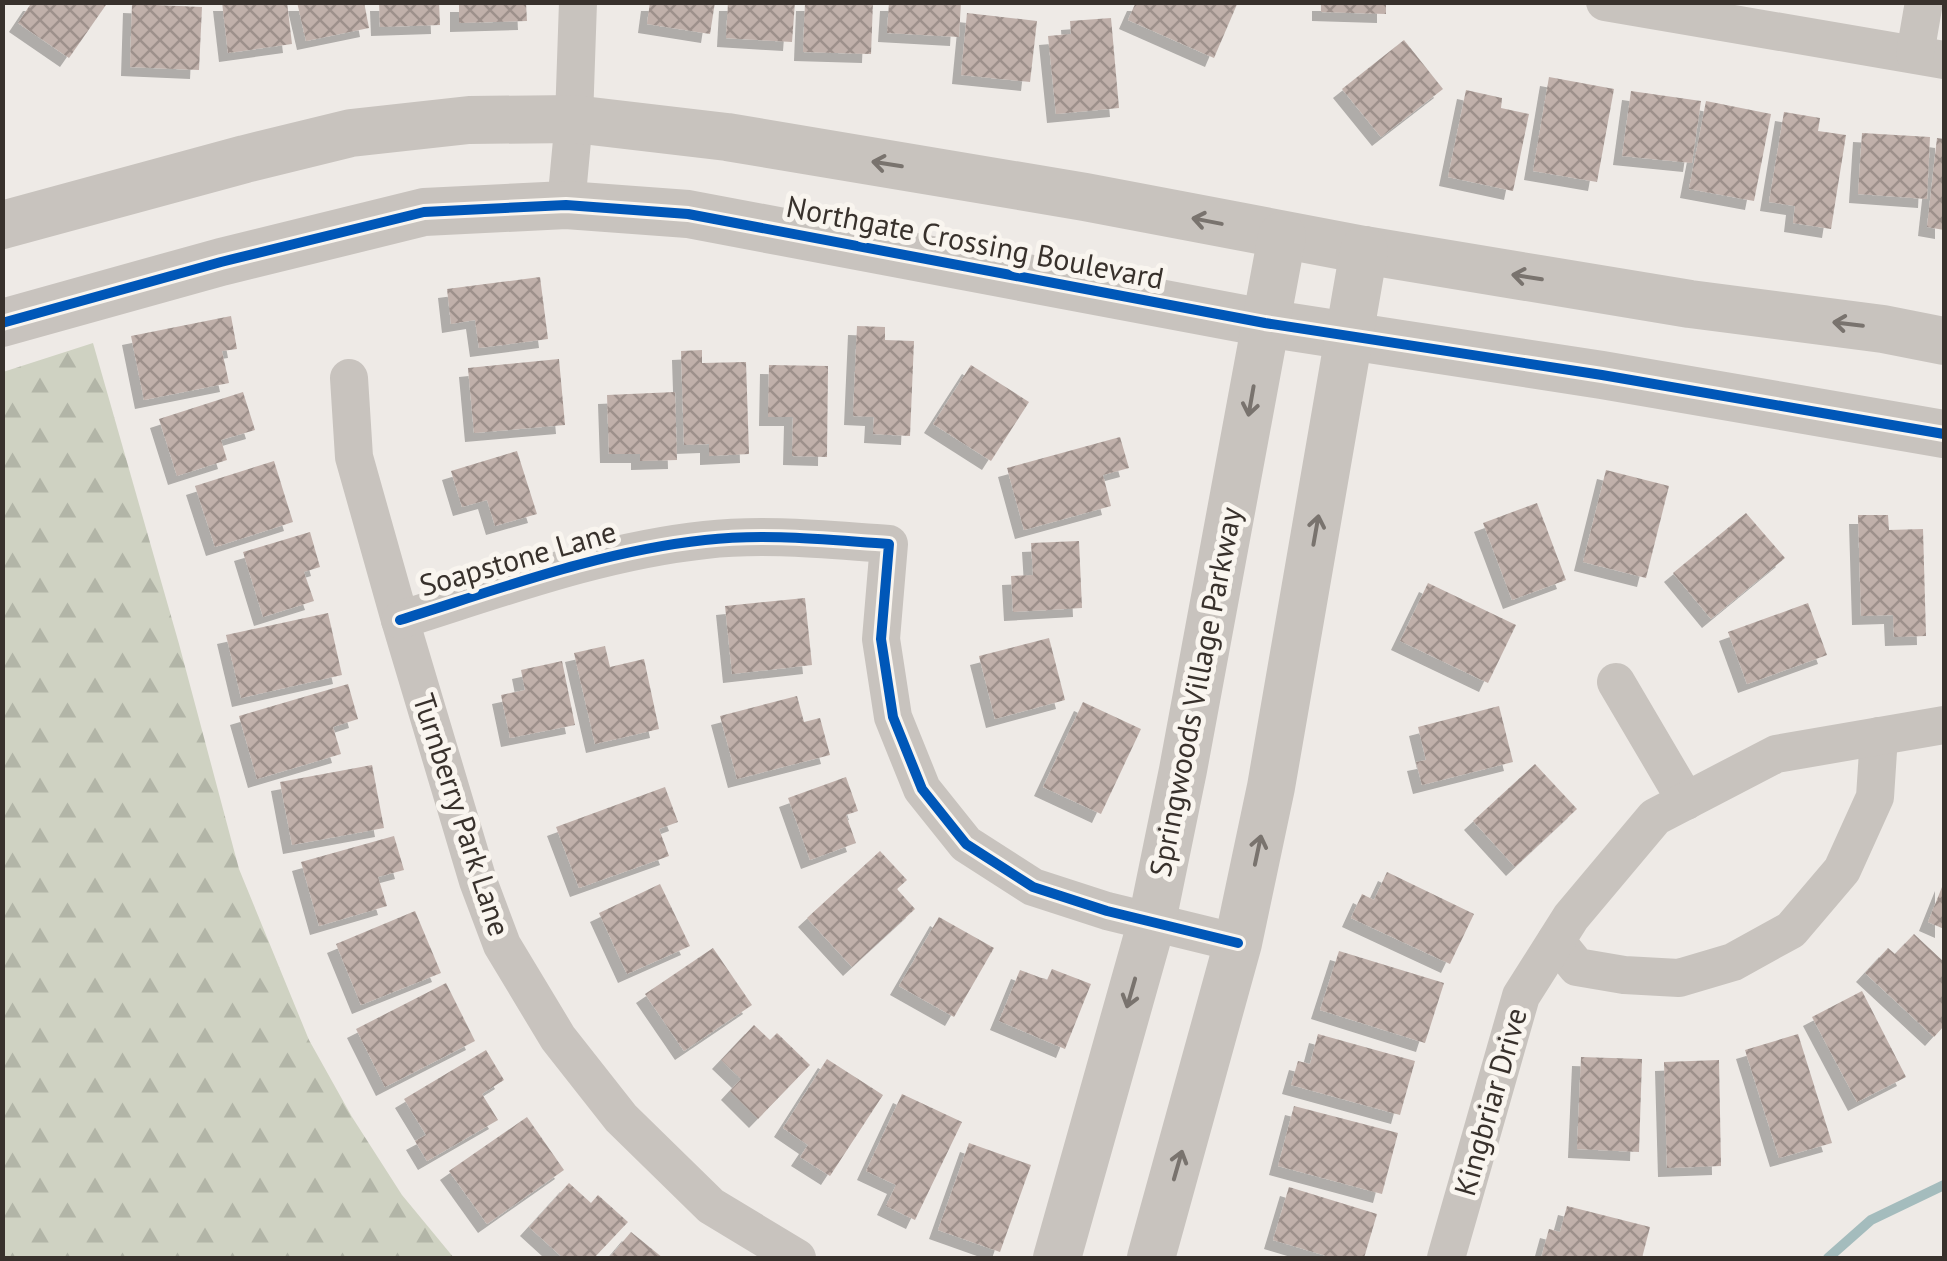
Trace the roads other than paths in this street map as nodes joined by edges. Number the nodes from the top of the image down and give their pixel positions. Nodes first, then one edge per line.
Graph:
1 (578, 2) edge
2 (1605, 2) edge
3 (1924, 2) edge
4 (1930, 57) edge
5 (574, 119) junction
6 (566, 205) junction
7 (2, 225) edge
8 (1282, 236) junction
9 (1364, 250) junction
10 (2, 323) edge
11 (1266, 323) junction
12 (1350, 336) junction
13 (1944, 341) edge
14 (349, 378) dead end
15 (1944, 434) edge
16 (400, 620) junction
17 (1616, 682) dead end
18 (1944, 725) edge
19 (1878, 736) junction
20 (1686, 801) junction
21 (1152, 920) junction
22 (1556, 941) junction
23 (1238, 943) junction
24 (797, 1258) edge
25 (1057, 1258) edge
26 (1151, 1258) edge
27 (1446, 1258) edge

1 - 5 street
2 - 4 street
3 - 4 street
5 - 6 street
5 - 7 street, Northgate Crossing Boulevard
8 -> 5 street, Northgate Crossing Boulevard
6 - 10 street, Northgate Crossing Boulevard
6 - 11 street, Northgate Crossing Boulevard
8 - 9 street, Northgate Crossing Boulevard
8 - 11 street, Springwoods Village Parkway
9 - 12 street
13 -> 9 street, Northgate Crossing Boulevard
11 - 12 street, Northgate Crossing Boulevard
11 -> 21 street, Springwoods Village Parkway
12 - 15 street, Northgate Crossing Boulevard
23 -> 12 street
14 - 16 street, Turnberry Park Lane
16 - 21 street, Soapstone Lane
16 - 24 street, Turnberry Park Lane
17 - 20 street
18 - 19 street, Kingbriar Drive
19 - 20 street, Kingbriar Drive
19 - 22 street
20 - 22 street, Kingbriar Drive
21 - 23 street
21 -> 25 street, Springwoods Village Parkway
22 - 27 street, Kingbriar Drive
26 -> 23 street

